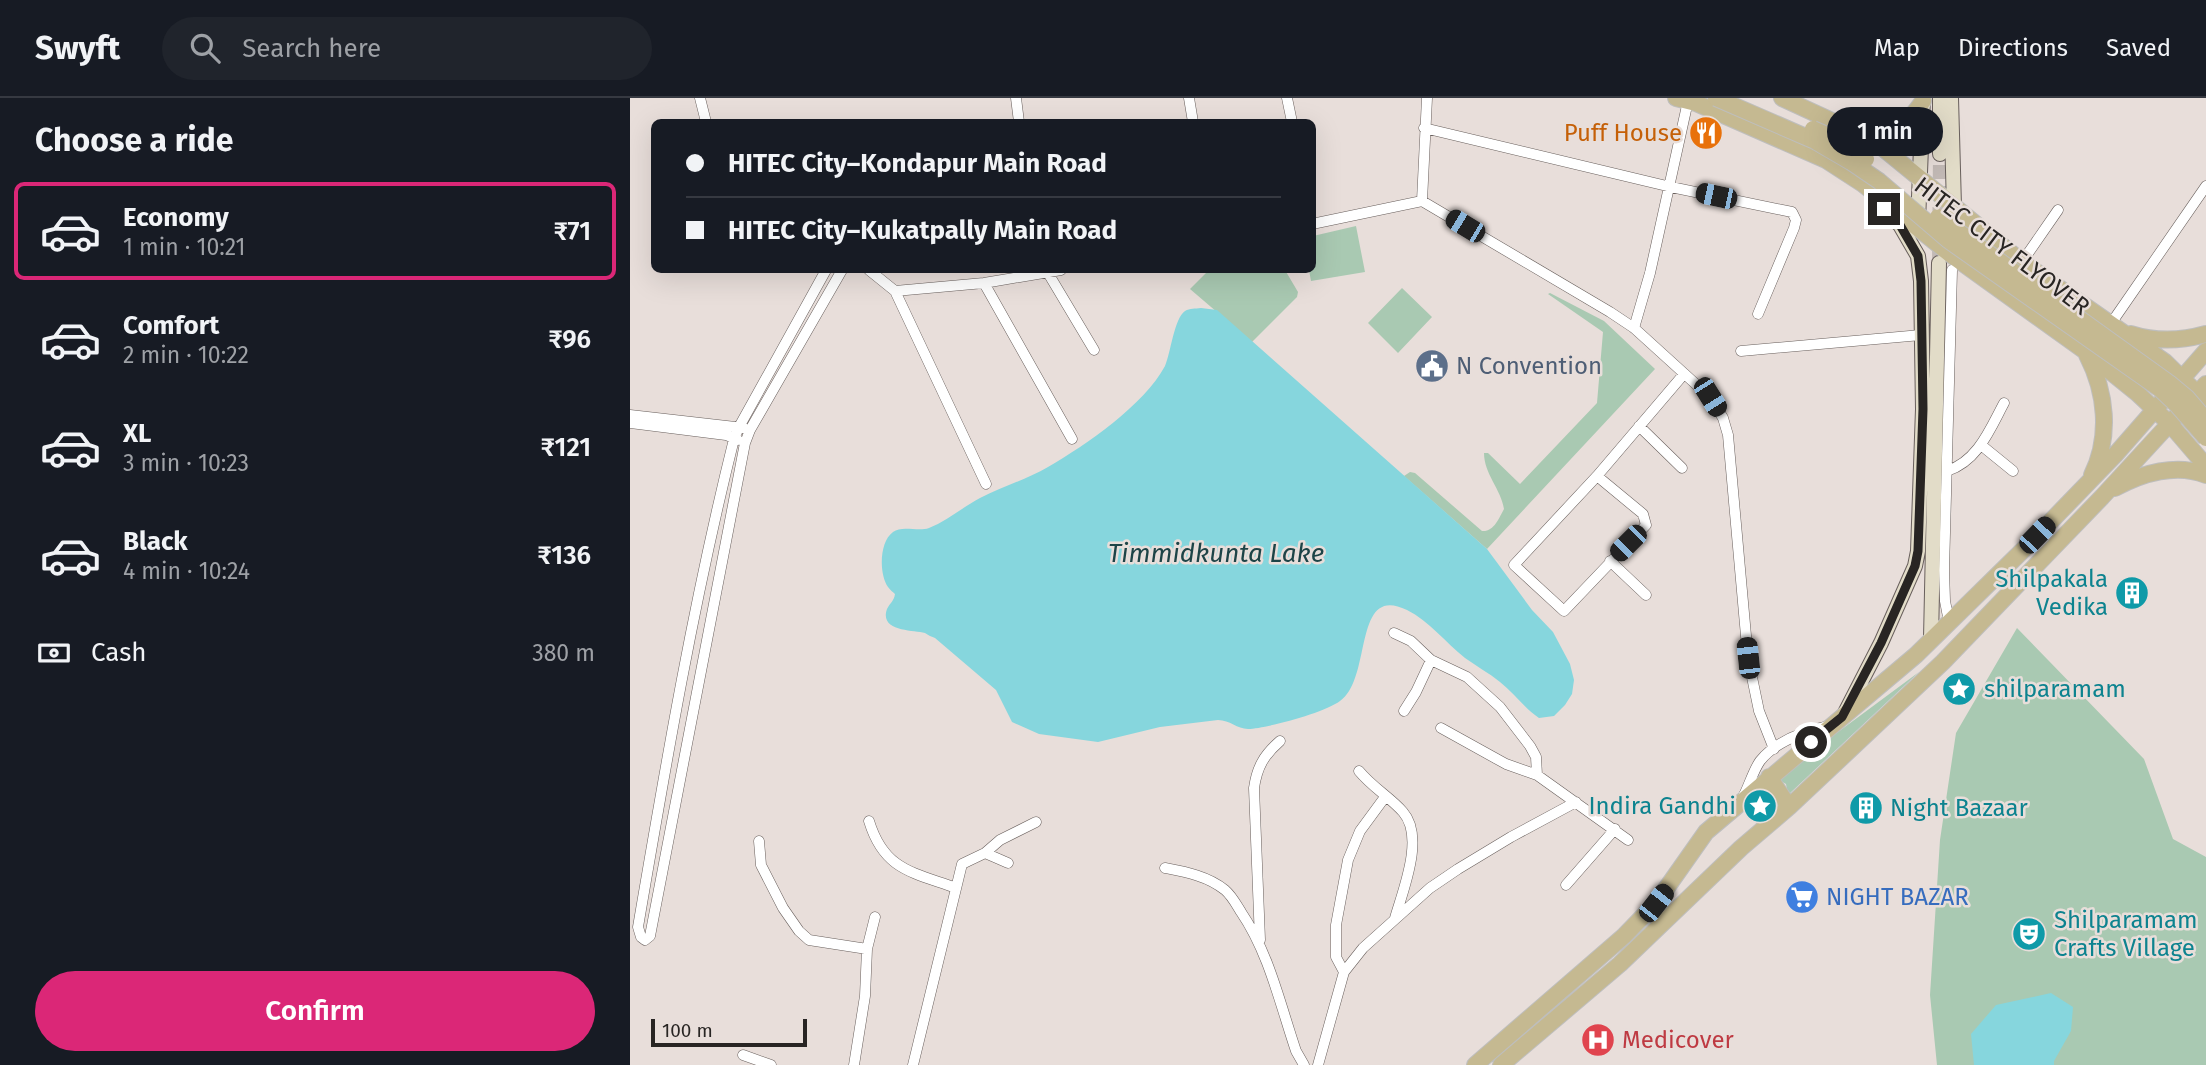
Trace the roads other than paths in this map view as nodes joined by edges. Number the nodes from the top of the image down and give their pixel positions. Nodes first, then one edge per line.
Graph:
1 (701, 98) edge
2 (1016, 98) edge
3 (1189, 98) edge
4 (1287, 98) edge
5 (1427, 98) edge
6 (1716, 98) edge
7 (1743, 98) edge
8 (1783, 98) edge
9 (1940, 98) edge
10 (1951, 98) edge
11 (1682, 99) edge
12 (1923, 99) edge
13 (705, 119) edge
14 (1019, 119) edge
15 (1192, 119) edge
16 (1291, 119) edge
17 (1424, 128) junction
18 (1873, 140) junction
19 (1940, 154) tunnel mouth
20 (1921, 179) junction
21 (1863, 184) junction
22 (2206, 186) edge
23 (1671, 187) junction
24 (1422, 201) junction
25 (1954, 206) junction
26 (2058, 210) dead end
27 (1316, 223) edge
28 (1918, 229) junction
29 (1947, 262) junction
30 (2022, 262) junction
31 (824, 273) edge
32 (840, 273) edge
33 (873, 273) edge
34 (1048, 273) joint
35 (1001, 275) edge
36 (984, 283) junction
37 (895, 291) junction
38 (1758, 314) dead end
39 (2110, 325) junction
40 (1634, 328) junction
41 (2206, 334) edge
42 (1921, 335) junction
43 (1094, 350) dead end
44 (1741, 351) dead end
45 (2085, 351) junction
46 (2206, 351) edge
47 (1684, 374) junction
48 (2182, 377) junction
49 (2203, 393) edge
50 (2004, 403) dead end
51 (2155, 408) junction
52 (630, 415) edge
53 (2206, 420) edge
54 (630, 423) edge
55 (2170, 424) junction
56 (1639, 426) junction
57 (739, 427) junction
58 (750, 430) junction
59 (2206, 438) edge
60 (734, 439) junction
61 (1072, 439) dead end
62 (745, 443) junction
63 (1981, 445) junction
64 (2206, 467) edge
65 (1682, 468) dead end
66 (1947, 471) junction
67 (2013, 471) dead end
68 (1597, 475) junction
69 (2206, 475) edge
70 (2087, 483) junction
71 (986, 484) dead end
72 (2102, 498) junction
73 (1610, 561) junction
74 (1646, 596) dead end
75 (1949, 622) junction
76 (1394, 633) dead end
77 (1931, 639) junction
78 (1431, 660) junction
79 (1404, 711) dead end
80 (1836, 722) junction
81 (1441, 728) dead end
82 (1280, 741) dead end
83 (1774, 749) junction
84 (1359, 771) dead end
85 (1537, 775) junction
86 (1769, 777) junction
87 (1385, 797) junction
88 (1742, 801) junction
89 (1576, 802) junction
90 (1789, 807) junction
91 (869, 821) dead end
92 (1036, 822) dead end
93 (1615, 829) junction
94 (1628, 840) dead end
95 (759, 841) dead end
96 (985, 853) junction
97 (1008, 863) dead end
98 (1165, 868) dead end
99 (1566, 886) dead end
100 (956, 888) junction
101 (875, 917) dead end
102 (1395, 919) junction
103 (1260, 944) junction
104 (867, 949) junction
105 (1344, 972) junction
106 (743, 1055) dead end
107 (765, 1064) edge
108 (854, 1065) edge
109 (913, 1065) edge
110 (1304, 1065) edge
111 (1318, 1065) edge
112 (1475, 1065) edge
113 (1501, 1065) edge

1 - 13 street
2 - 14 street
3 - 15 street
4 - 16 street
5 - 17 street
6 - 59 main road, HITEC CITY FLYOVER, bridge
7 - 53 main road, HITEC CITY FLYOVER, bridge
8 - 18 main road
9 - 19 main road
10 - 25 main road
11 - 21 main road
11 - 23 street
12 - 18 main road
12 - 20 main road
17 - 23 street
17 - 24 street
18 - 20 main road
20 - 25 main road
20 - 28 main road
21 - 28 main road
21 - 42 main road
22 - 39 street
23 - 38 street
23 - 40 street
24 - 27 street
24 - 40 street
25 - 29 main road
25 - 30 main road
26 - 30 street
28 - 29 main road
29 - 45 main road
29 - 66 street
29 - 77 main road
30 - 39 main road
31 - 57 street
32 - 58 street
33 - 37 street
34 - 35 street
34 - 43 street
35 - 36 street
36 - 37 street
36 - 61 street
37 - 71 street
39 - 41 main road
39 - 48 main road
40 - 47 street
42 - 44 street
42 - 80 main road
45 - 51 main road
45 - 70 main road
46 - 48 main road
47 - 56 street
47 - 83 street
48 - 49 main road
48 - 51 main road
49 - 55 main road
50 - 63 street
51 - 55 main road
51 - 70 main road
52 - 57 street
54 - 60 street
55 - 64 main road
55 - 72 main road
56 - 65 street
56 - 68 street
57 - 58 street
57 - 60 street
58 - 62 street
60 - 62 street
60 - 62 street
63 - 66 street
63 - 67 street
66 - 75 street
68 - 73 street
68 - 73 street
69 - 72 main road
70 - 75 main road
72 - 90 main road
73 - 74 street
75 - 77 main road
76 - 78 street
77 - 80 main road
78 - 79 street
78 - 85 street
80 - 83 street
80 - 86 main road
81 - 85 street
82 - 103 street
83 - 88 street
84 - 87 street
85 - 89 street
86 - 88 main road
86 - 90 main road
87 - 102 street
87 - 105 street
88 - 112 main road
89 - 93 street
89 - 102 street
90 - 113 main road
91 - 100 street
92 - 96 street
93 - 94 street
93 - 99 street
95 - 104 street
96 - 97 street
96 - 100 street
98 - 103 street
100 - 109 street
101 - 104 street
102 - 105 street
103 - 110 street
104 - 108 street
105 - 111 street
106 - 107 street

